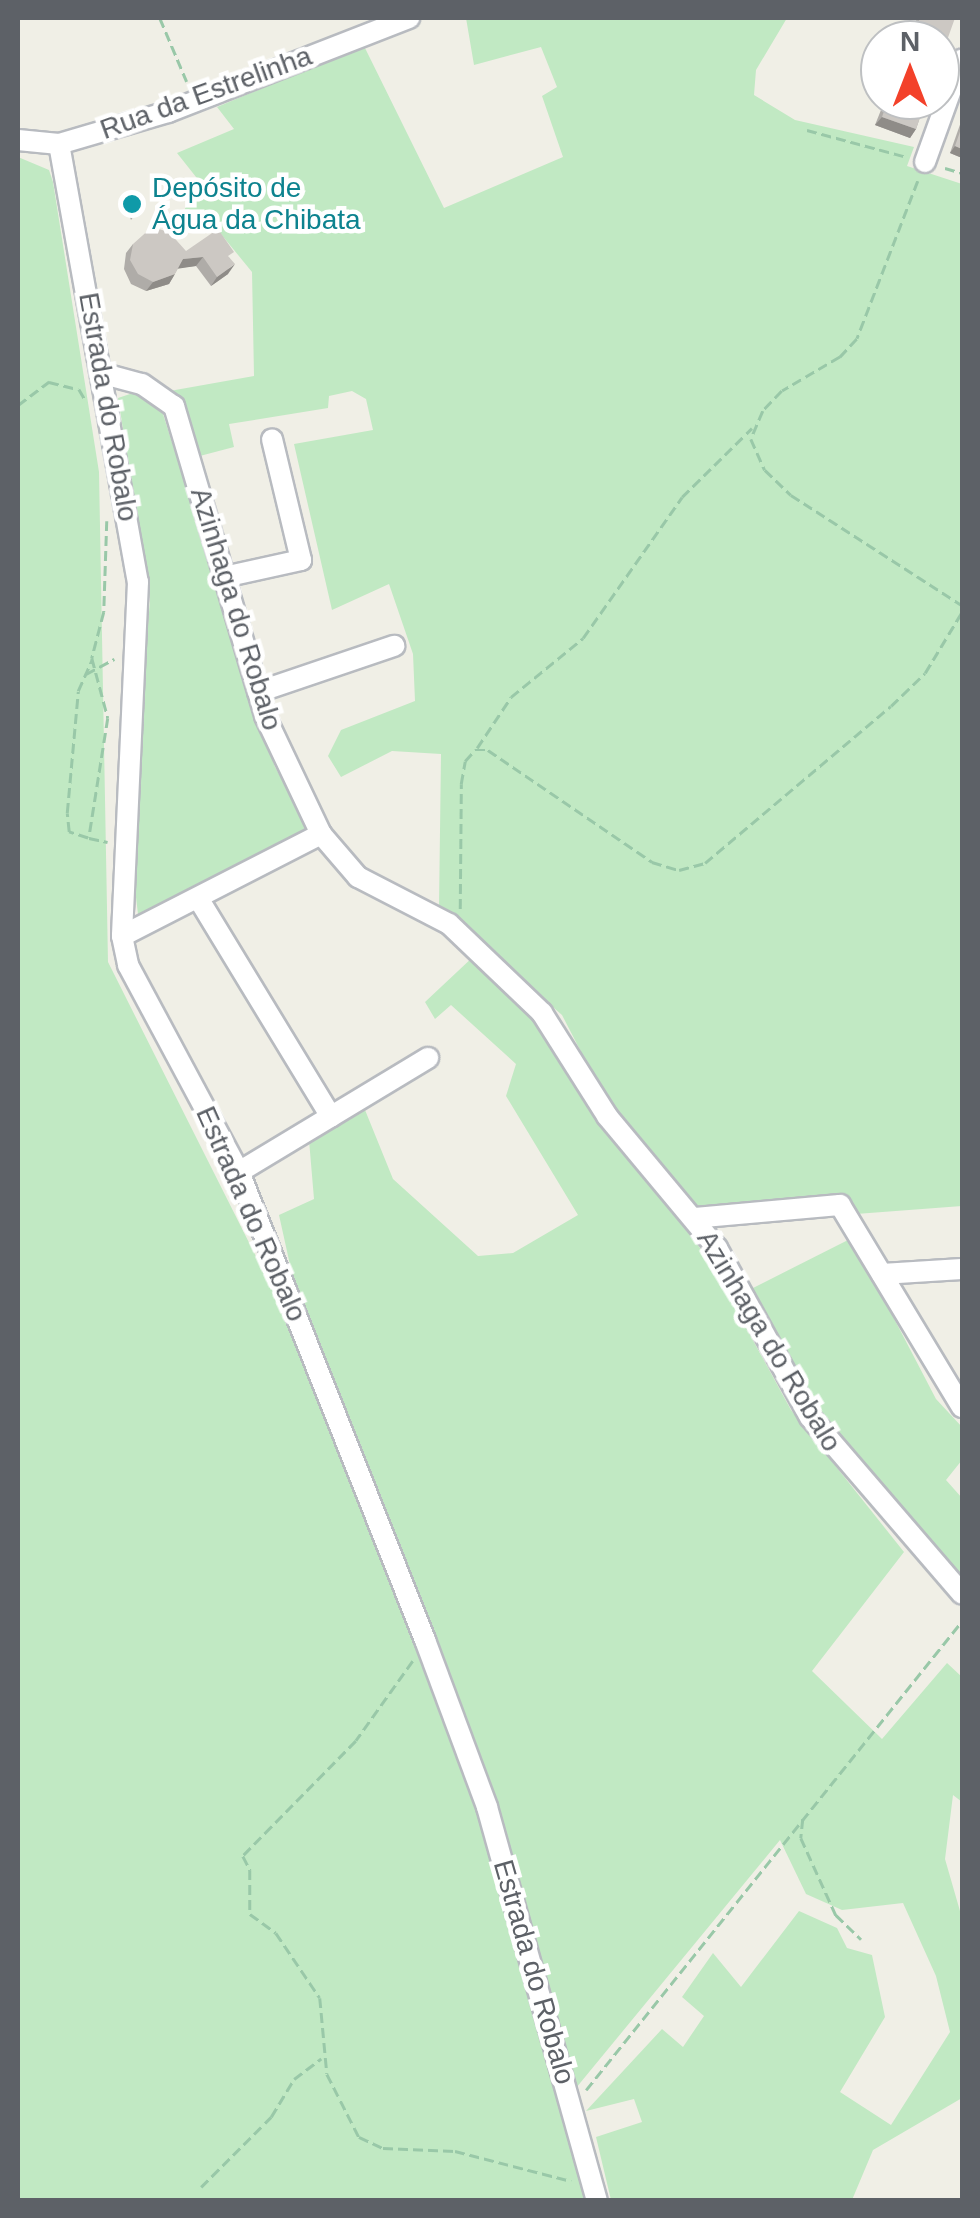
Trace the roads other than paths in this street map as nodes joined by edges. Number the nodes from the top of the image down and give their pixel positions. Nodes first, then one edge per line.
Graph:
1 (409, 18) edge
2 (962, 58) edge
3 (18, 140) edge
4 (58, 144) junction
5 (925, 162) road end
6 (106, 382) junction
7 (272, 440) dead end
8 (224, 577) junction
9 (394, 646) dead end
10 (258, 692) junction
11 (321, 834) junction
12 (198, 898) junction
13 (122, 936) junction
14 (428, 1058) dead end
15 (331, 1117) junction
16 (239, 1172) junction
17 (694, 1218) junction
18 (962, 1268) edge
19 (882, 1274) junction
20 (962, 1407) edge
21 (962, 1594) edge
22 (595, 2190) edge

1 - 4 street, Rua da Estrelinha
2 - 5 street
3 - 4 street
4 - 6 street, Estrada do Robalo
6 - 8 street, Azinhaga do Robalo
6 - 13 street, Estrada do Robalo
7 - 8 street
8 - 10 street, Azinhaga do Robalo
9 - 10 street
10 - 11 street, Azinhaga do Robalo
11 - 12 street
11 - 17 street, Azinhaga do Robalo
12 - 13 street
12 - 15 street
13 - 16 street, Estrada do Robalo
14 - 15 street
15 - 16 street
16 - 22 street, Estrada do Robalo
17 - 19 street
17 - 21 street, Azinhaga do Robalo
18 - 19 street
19 - 20 street

